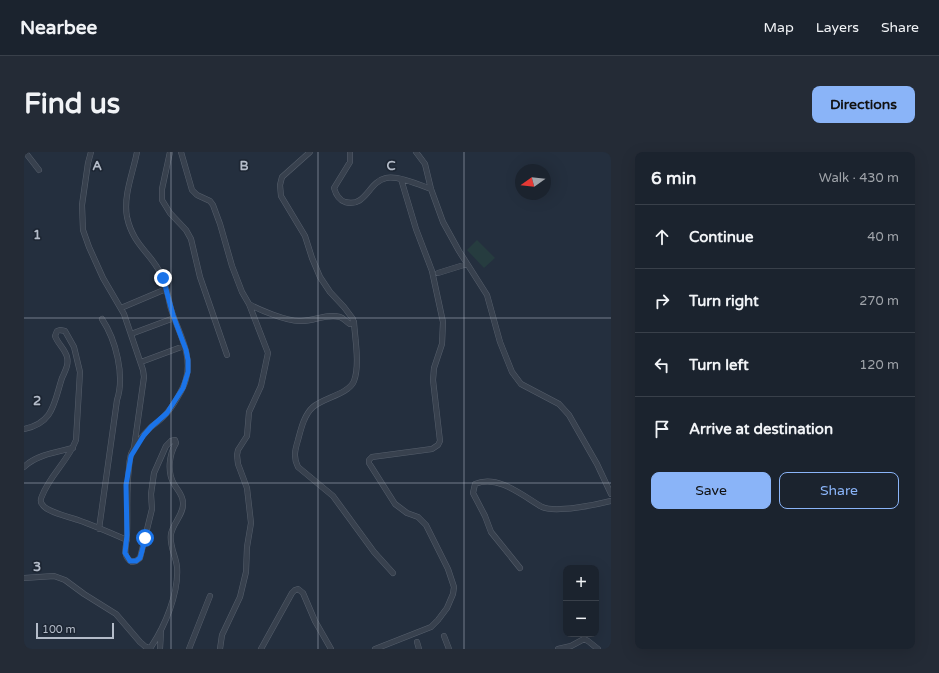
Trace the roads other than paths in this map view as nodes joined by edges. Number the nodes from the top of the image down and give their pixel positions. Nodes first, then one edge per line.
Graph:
1 (25, 152) edge
2 (91, 152) edge
3 (137, 152) edge
4 (170, 152) edge
5 (181, 152) edge
6 (310, 152) edge
7 (350, 152) edge
8 (416, 152) edge
9 (424, 152) edge
10 (422, 160) junction
11 (39, 170) dead end
12 (401, 179) junction
13 (431, 189) junction
14 (467, 264) junction
15 (438, 273) dead end
16 (166, 289) junction
17 (249, 304) junction
18 (121, 308) junction
19 (174, 318) junction
20 (102, 319) dead end
21 (354, 322) junction
22 (131, 334) junction
23 (184, 346) junction
24 (227, 355) dead end
25 (141, 362) junction
26 (24, 429) edge
27 (73, 448) junction
28 (134, 449) junction
29 (24, 467) edge
30 (611, 494) edge
31 (611, 501) edge
32 (99, 529) junction
33 (127, 540) junction
34 (520, 568) dead end
35 (393, 573) dead end
36 (24, 578) edge
37 (210, 596) dead end
38 (162, 631) junction
39 (444, 636) dead end
40 (416, 642) dead end
41 (160, 649) edge
42 (189, 649) edge
43 (220, 649) edge
44 (261, 649) edge
45 (331, 649) edge
46 (375, 649) edge
47 (419, 649) edge
48 (449, 649) edge
49 (558, 649) edge
50 (598, 649) edge

1 - 11 street
2 - 18 street
3 - 16 street
4 - 24 street
5 - 17 street
6 - 21 street
7 - 12 street
8 - 10 street
9 - 10 street
10 - 13 street
12 - 13 street
12 - 46 street
13 - 14 street
14 - 15 street
14 - 30 street
16 - 18 street
16 - 19 street
17 - 21 street
17 - 43 street
18 - 22 street
19 - 22 street
19 - 23 street
20 - 32 street
21 - 35 street
22 - 25 street
23 - 25 street
23 - 28 street
25 - 28 street
26 - 27 street
27 - 29 street
27 - 32 street
28 - 33 street
31 - 34 street
32 - 33 street
33 - 38 street
36 - 38 street
37 - 42 street
38 - 41 street
39 - 48 street
40 - 47 street
44 - 45 street
49 - 50 street

